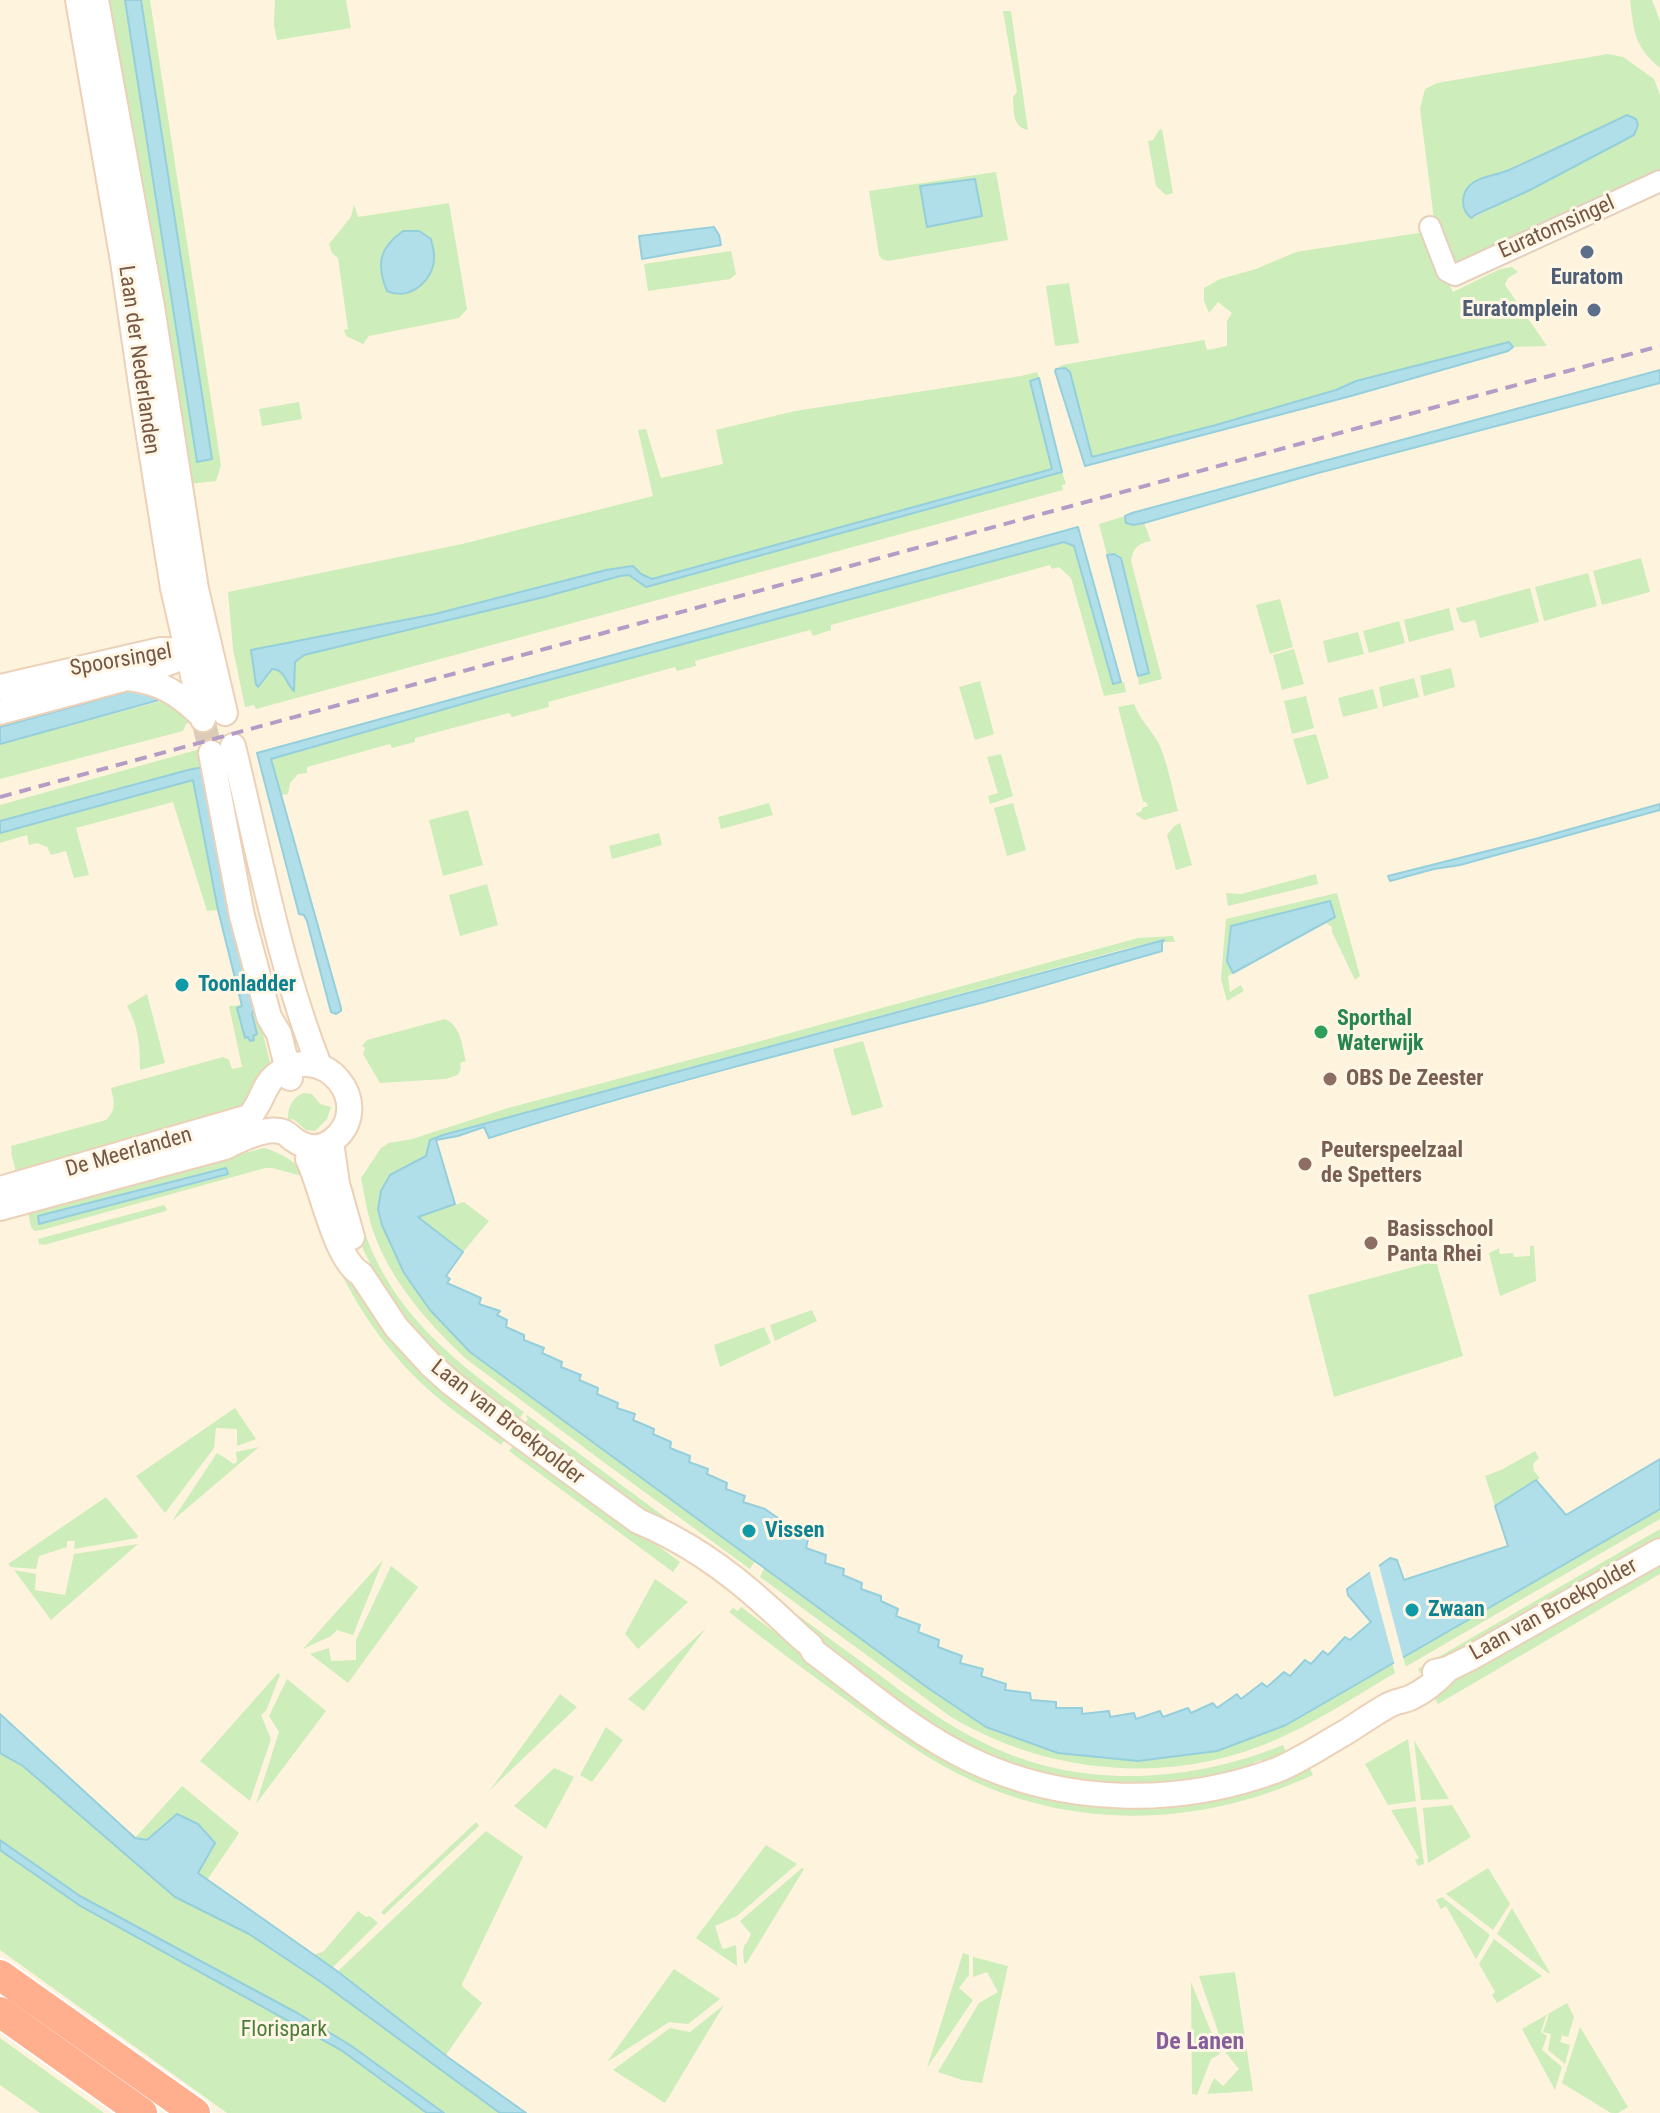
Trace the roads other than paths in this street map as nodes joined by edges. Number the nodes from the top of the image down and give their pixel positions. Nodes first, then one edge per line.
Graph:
1 (78, 0) edge
2 (96, 0) edge
3 (1660, 181) edge
4 (1430, 227) dead end
5 (185, 588) junction
6 (188, 651) junction
7 (135, 654) junction
8 (127, 678) junction
9 (216, 678) junction
10 (0, 687) edge
11 (0, 712) edge
12 (210, 716) junction
13 (319, 1065) junction
14 (285, 1074) junction
15 (348, 1096) junction
16 (366, 1122) dead end
17 (274, 1136) junction
18 (332, 1148) junction
19 (308, 1159) junction
20 (0, 1189) edge
21 (0, 1208) edge
22 (361, 1274) junction
23 (1660, 1551) edge
24 (0, 1975) edge
25 (0, 2012) edge
26 (142, 2113) edge
27 (195, 2113) edge

1 - 5 main road, Laan der Nederlanden
2 - 5 main road, Laan der Nederlanden
3 - 4 street, Euratomsingel
5 - 6 main road
5 - 7 main road
5 - 9 main road, Laan der Nederlanden
6 - 7 main road, Spoorsingel
6 - 8 main road, Spoorsingel
6 - 9 main road
6 - 12 main road
7 - 10 main road, Spoorsingel
8 - 11 main road, Spoorsingel
8 - 12 main road
9 - 12 main road, Laan der Nederlanden
13 - 14 main road
13 - 14 main road
13 - 15 main road
14 - 15 main road
14 - 17 main road
14 - 20 main road, De Meerlanden
15 - 18 main road
16 - 18 main road
17 - 18 main road
17 - 19 main road
17 - 21 main road, De Meerlanden
18 - 19 main road
18 - 22 main road, Laan van Broekpolder
19 - 22 main road, Laan van Broekpolder
22 - 23 main road, Laan van Broekpolder
24 - 27 highway
25 - 26 highway

